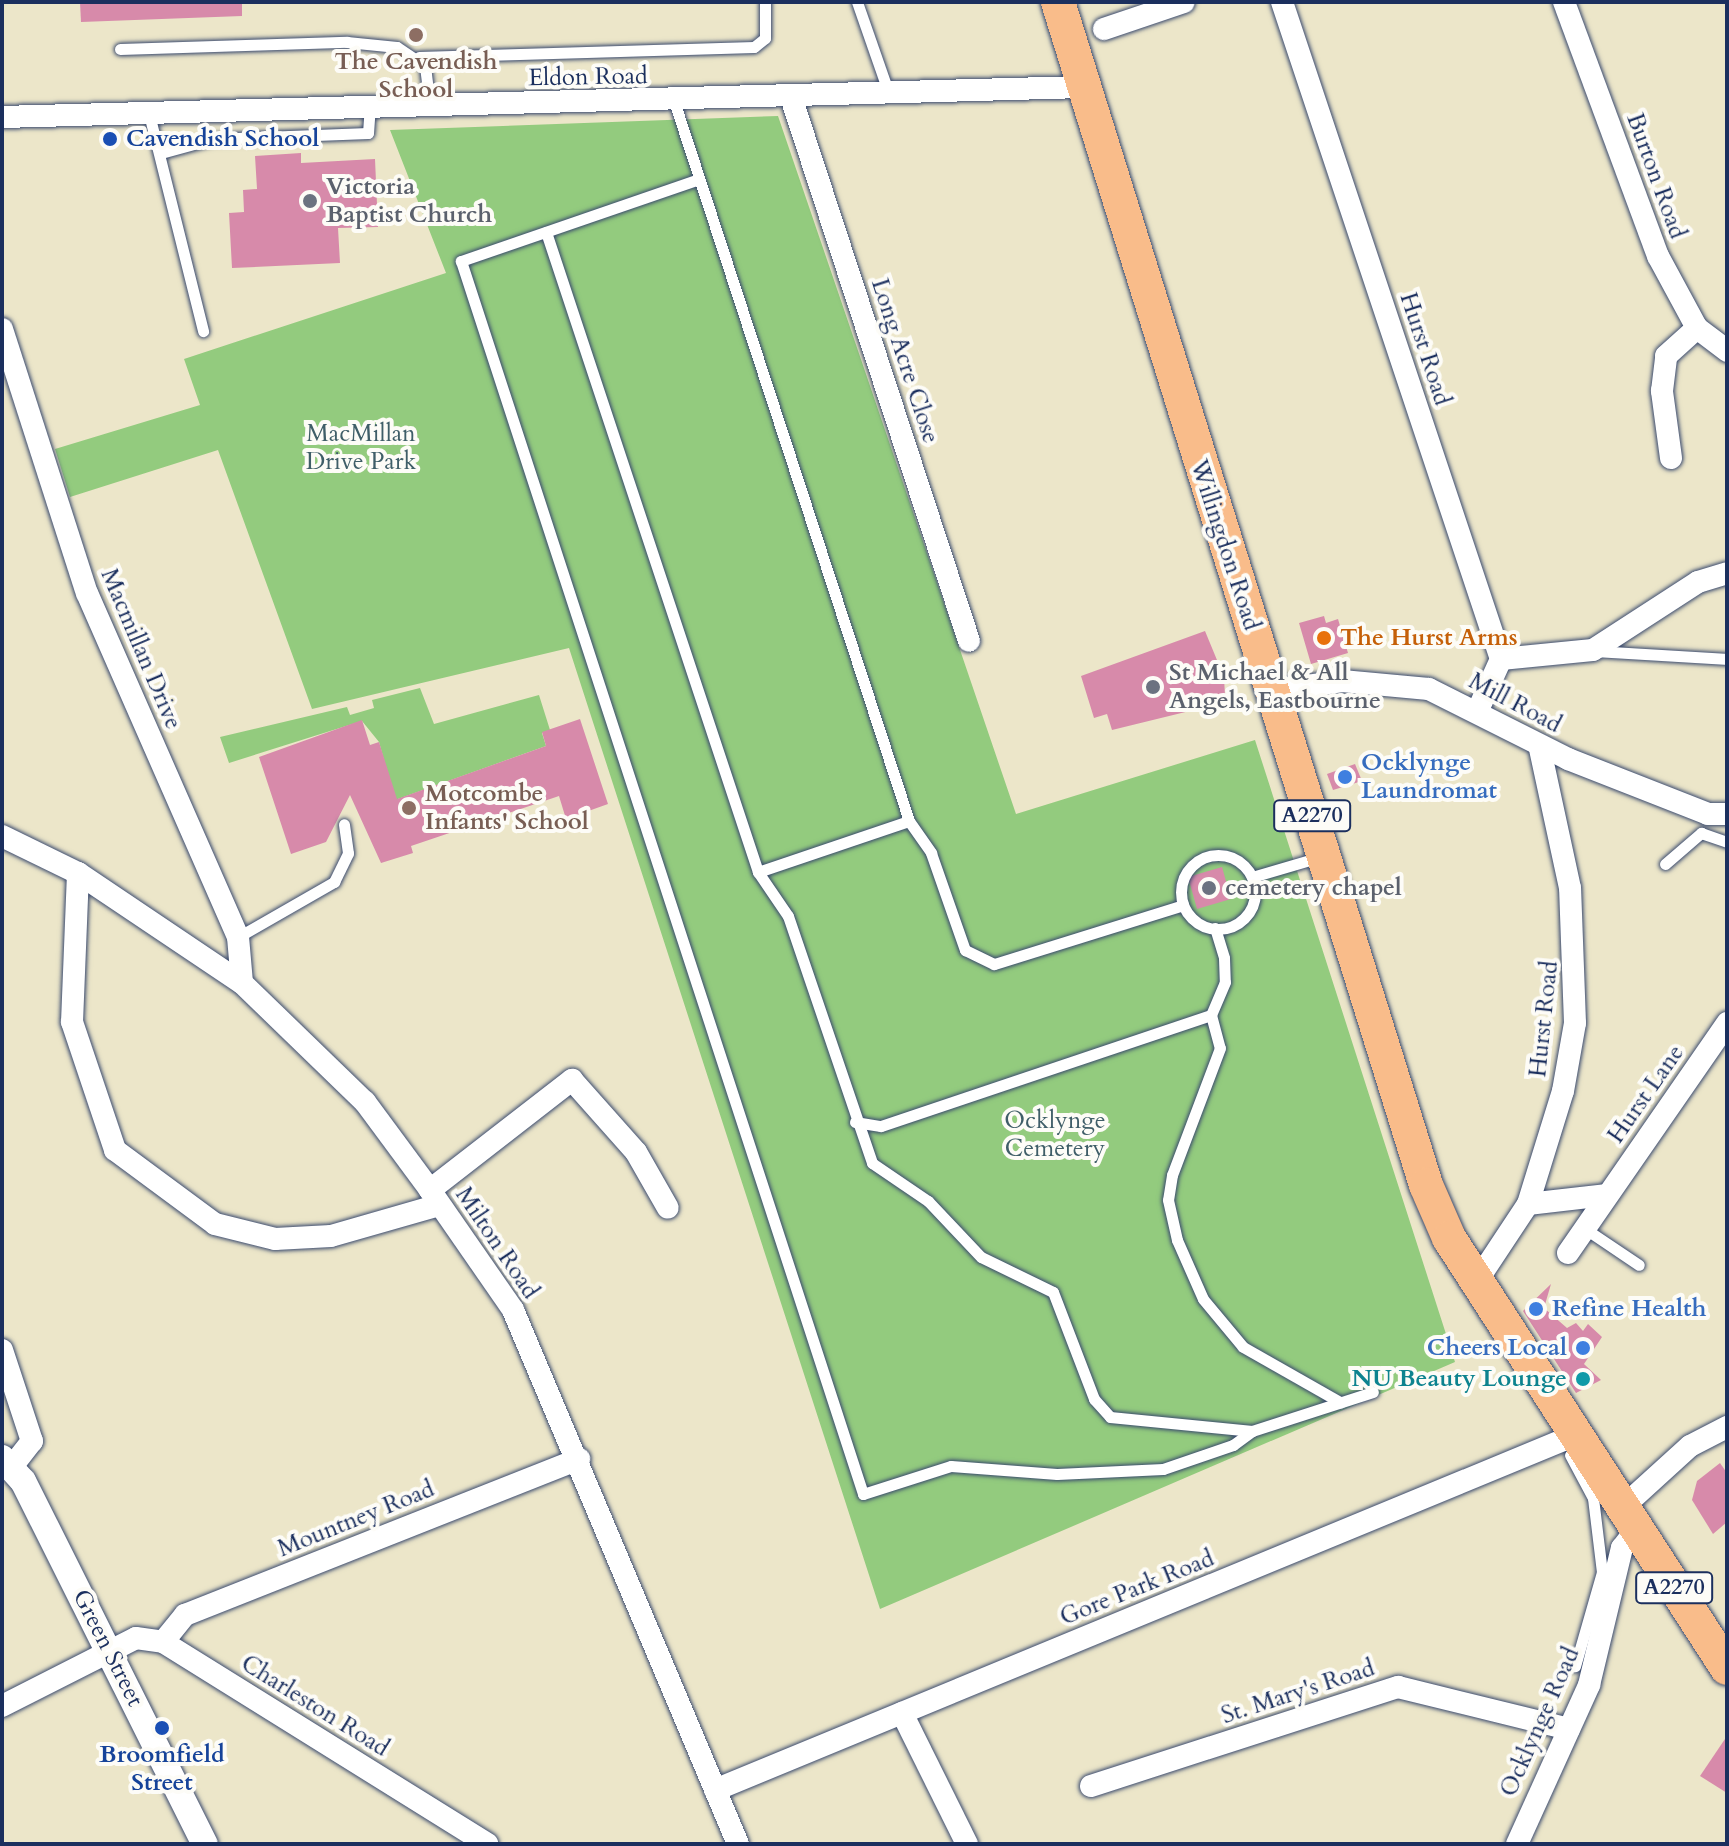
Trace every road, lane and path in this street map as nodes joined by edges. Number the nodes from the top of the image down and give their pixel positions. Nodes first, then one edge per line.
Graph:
1 (765, 2) edge
2 (857, 2) edge
3 (1058, 2) edge
4 (1184, 2) edge
5 (1282, 2) edge
6 (1564, 2) edge
7 (1104, 29) dead end
8 (120, 49) dead end
9 (419, 57) junction
10 (1080, 87) junction
11 (889, 94) junction
12 (791, 97) junction
13 (674, 101) junction
14 (370, 102) junction
15 (430, 105) junction
16 (148, 110) junction
17 (2, 117) edge
18 (161, 153) junction
19 (699, 179) junction
20 (546, 232) junction
21 (1697, 328) junction
22 (2, 329) edge
23 (203, 331) dead end
24 (1727, 351) edge
25 (1671, 458) dead end
26 (1727, 573) edge
27 (969, 641) dead end
28 (1587, 652) junction
29 (1501, 659) junction
30 (1727, 659) edge
31 (1272, 691) junction
32 (1478, 710) junction
33 (1539, 745) junction
34 (1727, 814) edge
35 (909, 821) junction
36 (344, 824) dead end
37 (2, 836) edge
38 (1727, 842) edge
39 (1325, 855) junction
40 (1665, 864) dead end
41 (758, 872) junction
42 (78, 873) junction
43 (1252, 877) junction
44 (1183, 905) junction
45 (1215, 928) junction
46 (238, 937) junction
47 (242, 983) junction
48 (1211, 1015) junction
49 (1727, 1023) edge
50 (855, 1122) junction
51 (1607, 1195) junction
52 (435, 1197) junction
53 (1528, 1204) junction
54 (668, 1208) dead end
55 (1584, 1228) junction
56 (1568, 1253) dead end
57 (1639, 1265) dead end
58 (1477, 1281) junction
59 (2, 1350) edge
60 (1373, 1392) dead end
61 (1340, 1402) junction
62 (1252, 1431) junction
63 (1725, 1433) edge
64 (1570, 1437) junction
65 (579, 1459) junction
66 (4, 1460) edge
67 (1630, 1518) junction
68 (163, 1642) junction
69 (111, 1650) junction
70 (1575, 1666) dead end
71 (1727, 1668) edge
72 (2, 1706) edge
73 (902, 1713) junction
74 (1569, 1729) junction
75 (1091, 1786) dead end
76 (715, 1790) junction
77 (205, 1844) edge
78 (487, 1844) edge
79 (738, 1844) edge
80 (967, 1844) edge
81 (1517, 1844) edge

1 - 9 lane
2 - 11 lane
3 - 10 main road, Willingdon Road / A2270
4 - 7 street
5 - 29 street, Hurst Road
6 - 21 street, Burton Road
8 - 9 lane
9 - 15 lane
10 - 11 street, Eldon Road
10 - 31 main road, Willingdon Road / A2270
11 - 12 street, Eldon Road
12 - 13 street, Eldon Road
12 - 27 street, Long Acre Close
13 - 15 street, Eldon Road
13 - 19 lane
14 - 15 street, Eldon Road
14 - 16 street, Eldon Road
14 - 18 lane
16 - 17 street, Eldon Road
16 - 18 lane
18 - 23 lane
19 - 20 lane
19 - 35 lane
20 - 41 lane
20 - 62 lane
21 - 24 street, Burton Road
21 - 25 street
22 - 46 street, Macmillan Drive
26 - 28 street
28 - 29 street
28 - 30 lane
29 - 32 street
31 - 32 street, Mill Road
31 - 39 main road, Willingdon Road / A2270
32 - 33 street, Mill Road
33 - 34 street, Mill Road
33 - 53 street, Hurst Road
35 - 41 lane
35 - 44 lane
36 - 46 lane
37 - 42 street, Milton Road
38 - 40 lane
39 - 43 lane
39 - 58 main road, Willingdon Road / A2270
41 - 50 lane
42 - 47 street, Milton Road
42 - 52 street
43 - 44 lane
43 - 45 lane
44 - 45 lane
45 - 48 lane
46 - 47 street, Macmillan Drive
47 - 52 street, Milton Road
48 - 50 lane
48 - 61 lane
49 - 51 street, Hurst Lane
50 - 62 lane
51 - 53 street
51 - 55 street, Hurst Lane
52 - 54 street
52 - 65 street, Milton Road
53 - 58 street, Hurst Road
55 - 56 street, Hurst Lane
55 - 57 lane
58 - 64 main road, Willingdon Road / A2270
59 - 66 street
60 - 61 lane
61 - 62 lane
63 - 67 street
64 - 67 main road, Willingdon Road / A2270
64 - 70 lane
64 - 73 street, Gore Park Road
65 - 68 street, Mountney Road
65 - 76 street, Milton Road
66 - 69 street, Green Street
67 - 71 main road, A2270
67 - 74 street, Ocklynge Road
68 - 69 street
68 - 78 street, Charleston Road
69 - 72 street
69 - 77 street, Green Street
73 - 76 street, Gore Park Road
73 - 80 street
74 - 75 street, St. Mary's Road
74 - 81 street, Ocklynge Road
76 - 79 street, Milton Road

